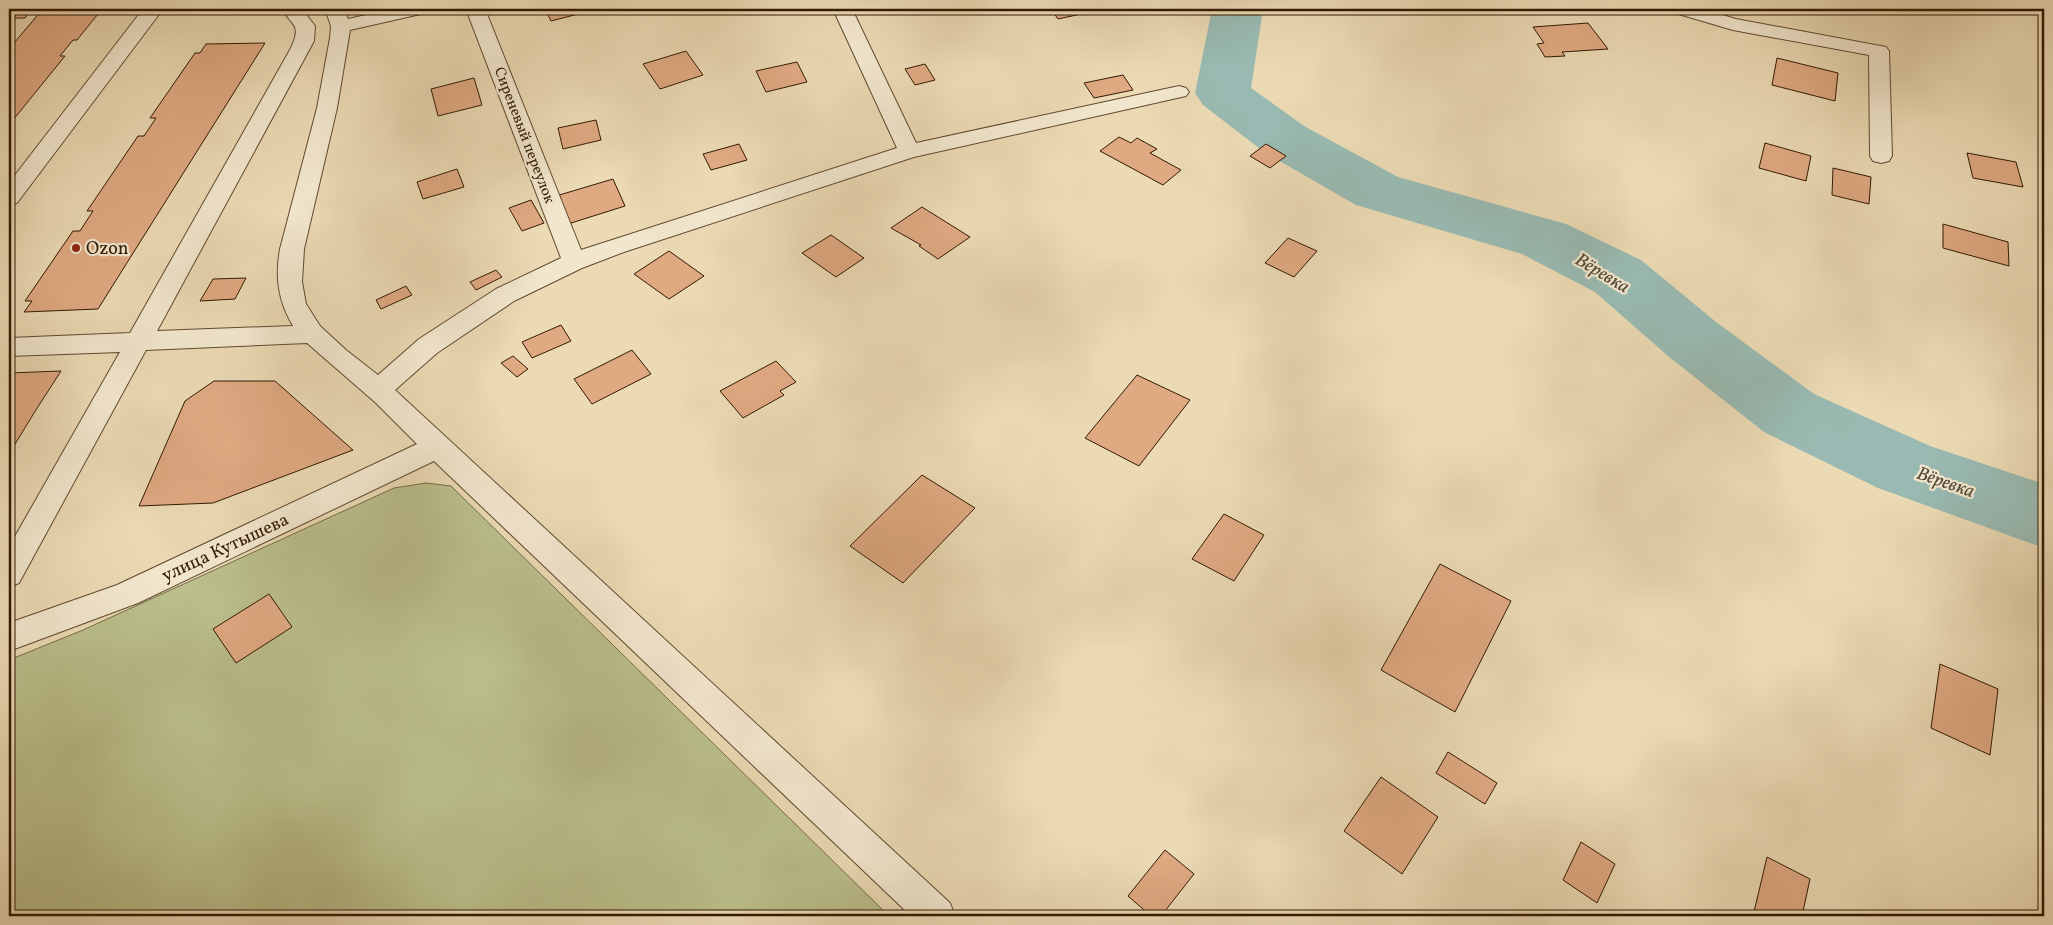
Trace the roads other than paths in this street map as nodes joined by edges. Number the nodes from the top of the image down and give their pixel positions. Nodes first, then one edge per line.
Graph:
1 (153, 9) edge
2 (291, 9) edge
3 (418, 9) edge
4 (475, 9) edge
5 (842, 9) edge
6 (1682, 9) edge
7 (338, 17) edge
8 (1179, 92) dead end
9 (910, 151) junction
10 (1881, 156) dead end
11 (9, 198) edge
12 (574, 262) junction
13 (312, 334) junction
14 (139, 342) junction
15 (9, 347) edge
16 (378, 390) junction
17 (437, 448) junction
18 (9, 574) edge
19 (9, 637) edge
20 (937, 916) edge

1 - 11 street
2 - 14 street
3 - 7 street
4 - 12 street, Сиреневый переулок
5 - 9 street
6 - 10 street
7 - 13 street
8 - 9 street
9 - 12 street
12 - 16 street
13 - 14 street
13 - 16 street
14 - 15 street
14 - 18 street
16 - 17 street
17 - 19 street, улица Кутышева
17 - 20 street

